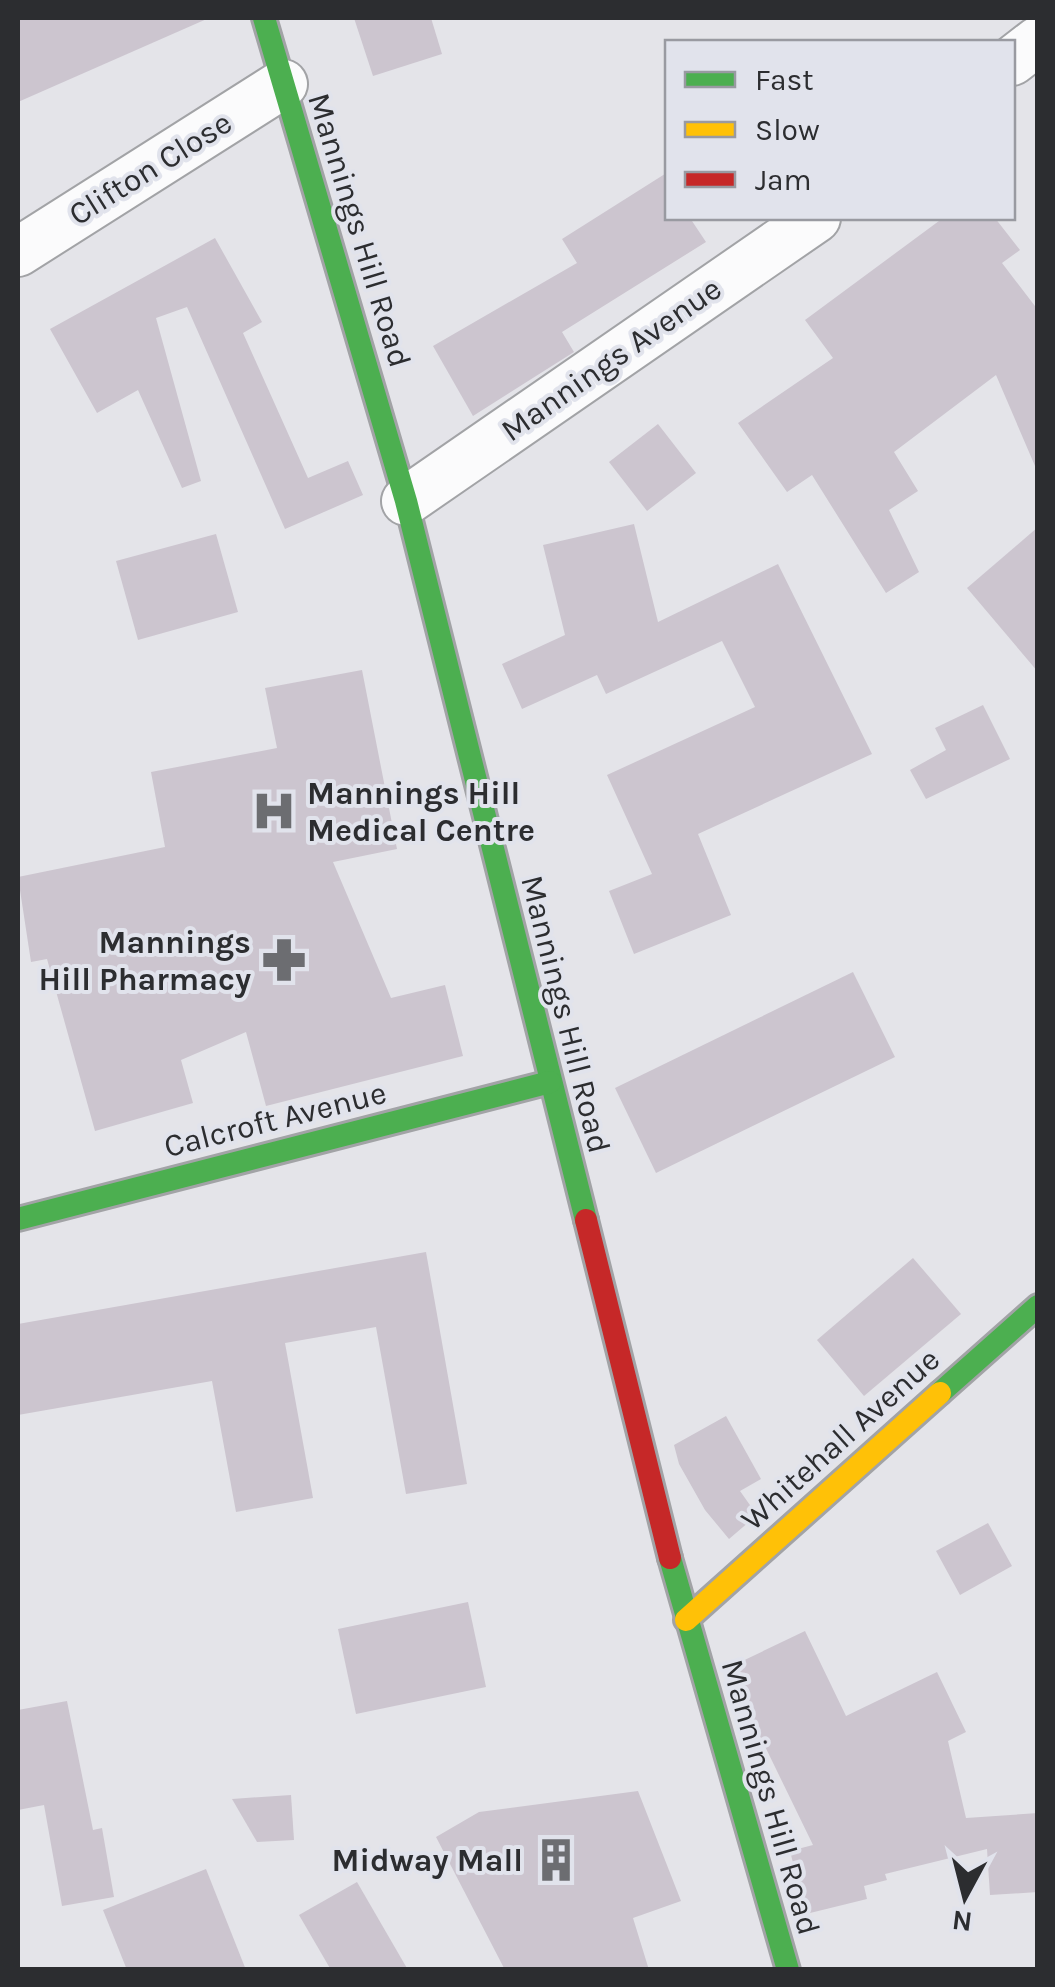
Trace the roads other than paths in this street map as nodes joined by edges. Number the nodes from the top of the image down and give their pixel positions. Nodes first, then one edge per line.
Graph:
1 (264, 18) edge
2 (1038, 41) edge
3 (1015, 60) edge
4 (282, 84) junction
5 (813, 220) edge
6 (18, 252) edge
7 (406, 501) junction
8 (550, 1082) junction
9 (18, 1219) edge
10 (1038, 1306) edge
11 (686, 1620) junction
12 (788, 1970) edge

1 - 4 main road, Mannings Hill Road
2 - 3 street
4 - 6 street, Clifton Close
4 - 7 main road, Mannings Hill Road
5 - 7 street, Mannings Avenue
7 - 8 main road, Mannings Hill Road
8 - 9 main road, Calcroft Avenue
8 - 11 main road, Mannings Hill Road
10 - 11 main road, Whitehall Avenue
11 - 12 main road, Mannings Hill Road

